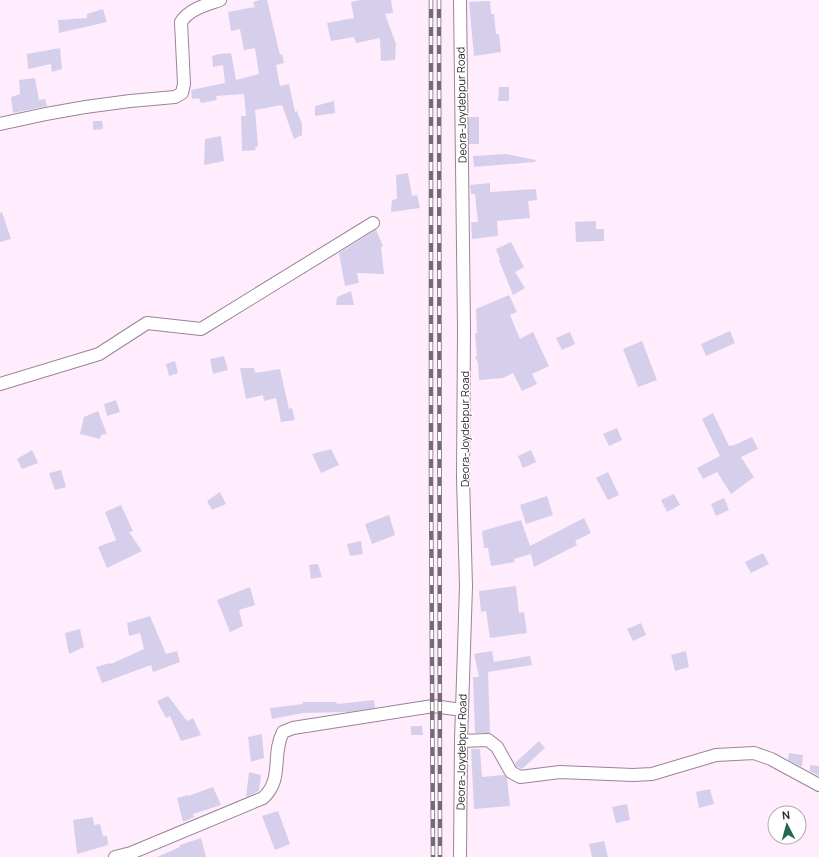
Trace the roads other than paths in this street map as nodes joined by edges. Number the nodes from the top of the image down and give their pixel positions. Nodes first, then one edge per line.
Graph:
1 (220, 0) edge
2 (460, 0) edge
3 (0, 124) edge
4 (373, 223) dead end
5 (0, 384) edge
6 (462, 710) junction
7 (461, 741) junction
8 (819, 786) edge
9 (115, 857) edge
10 (460, 857) edge

1 - 3 street
2 - 6 street, Deora-Joydebpur Road
4 - 5 street
6 - 7 street, Deora-Joydebpur Road
6 - 9 street
7 - 8 street
7 - 10 street, Deora-Joydebpur Road

